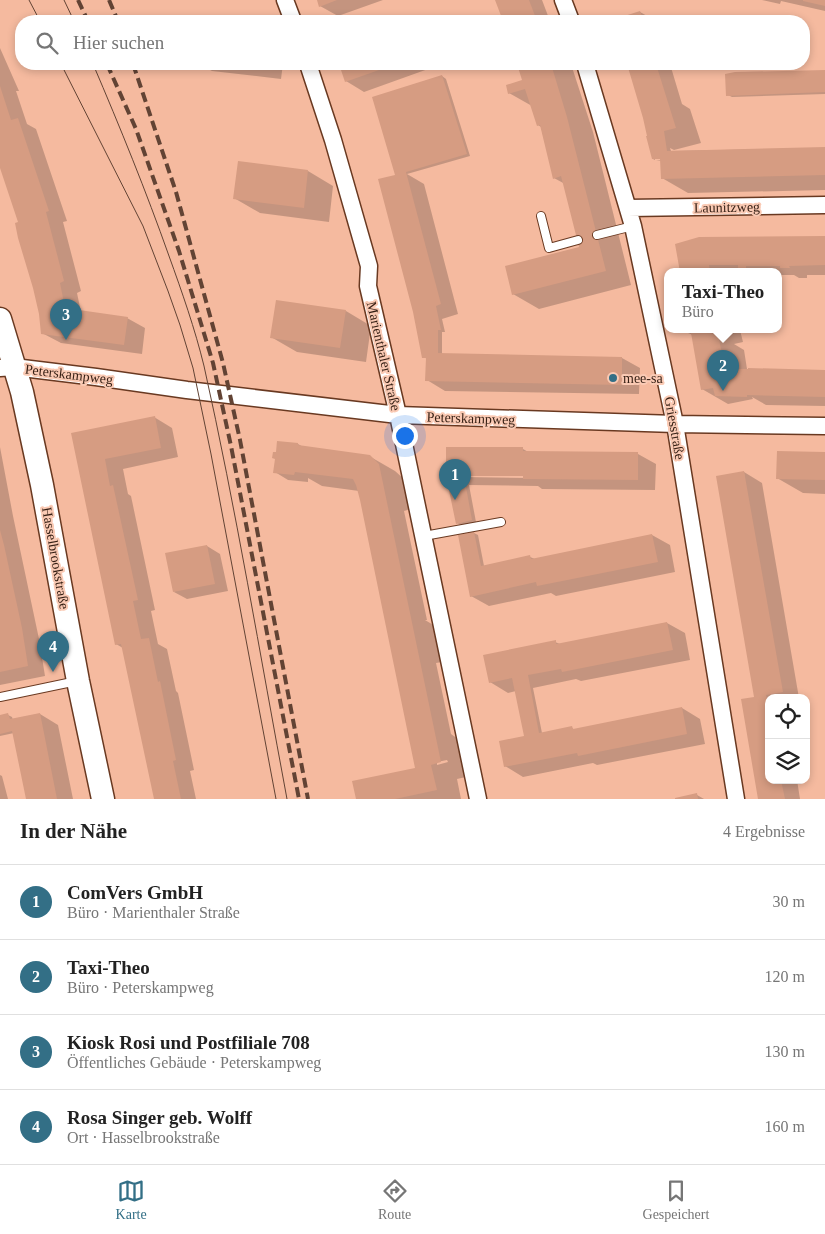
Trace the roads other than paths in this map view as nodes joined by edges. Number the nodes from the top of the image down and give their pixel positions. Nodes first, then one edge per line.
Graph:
1 (285, 0) edge
2 (563, 0) edge
3 (291, 15) edge
4 (569, 15) edge
5 (310, 70) edge
6 (587, 70) edge
7 (825, 205) edge
8 (628, 208) junction
9 (541, 216) dead end
10 (633, 226) junction
11 (597, 235) dead end
12 (578, 240) dead end
13 (0, 319) edge
14 (7, 368) edge
15 (398, 415) junction
16 (675, 424) junction
17 (825, 426) edge
18 (501, 522) dead end
19 (424, 536) junction
20 (78, 681) junction
21 (0, 697) edge
22 (103, 799) edge
23 (478, 799) edge
24 (736, 799) edge

1 - 3 street
2 - 4 street
5 - 15 street, Marienthaler Straße
6 - 8 street, Griesstraße
7 - 8 street, Launitzweg
8 - 10 street, Griesstraße
9 - 12 lane
10 - 11 lane
10 - 16 street, Griesstraße
13 - 14 street, Hasselbrookstraße
14 - 15 street, Peterskampweg
14 - 20 street, Hasselbrookstraße
15 - 16 street, Peterskampweg
15 - 19 street, Marienthaler Straße
16 - 17 street, Peterskampweg
16 - 24 street, Griesstraße
18 - 19 lane
19 - 23 street, Marienthaler Straße
20 - 21 lane
20 - 22 street, Hasselbrookstraße

